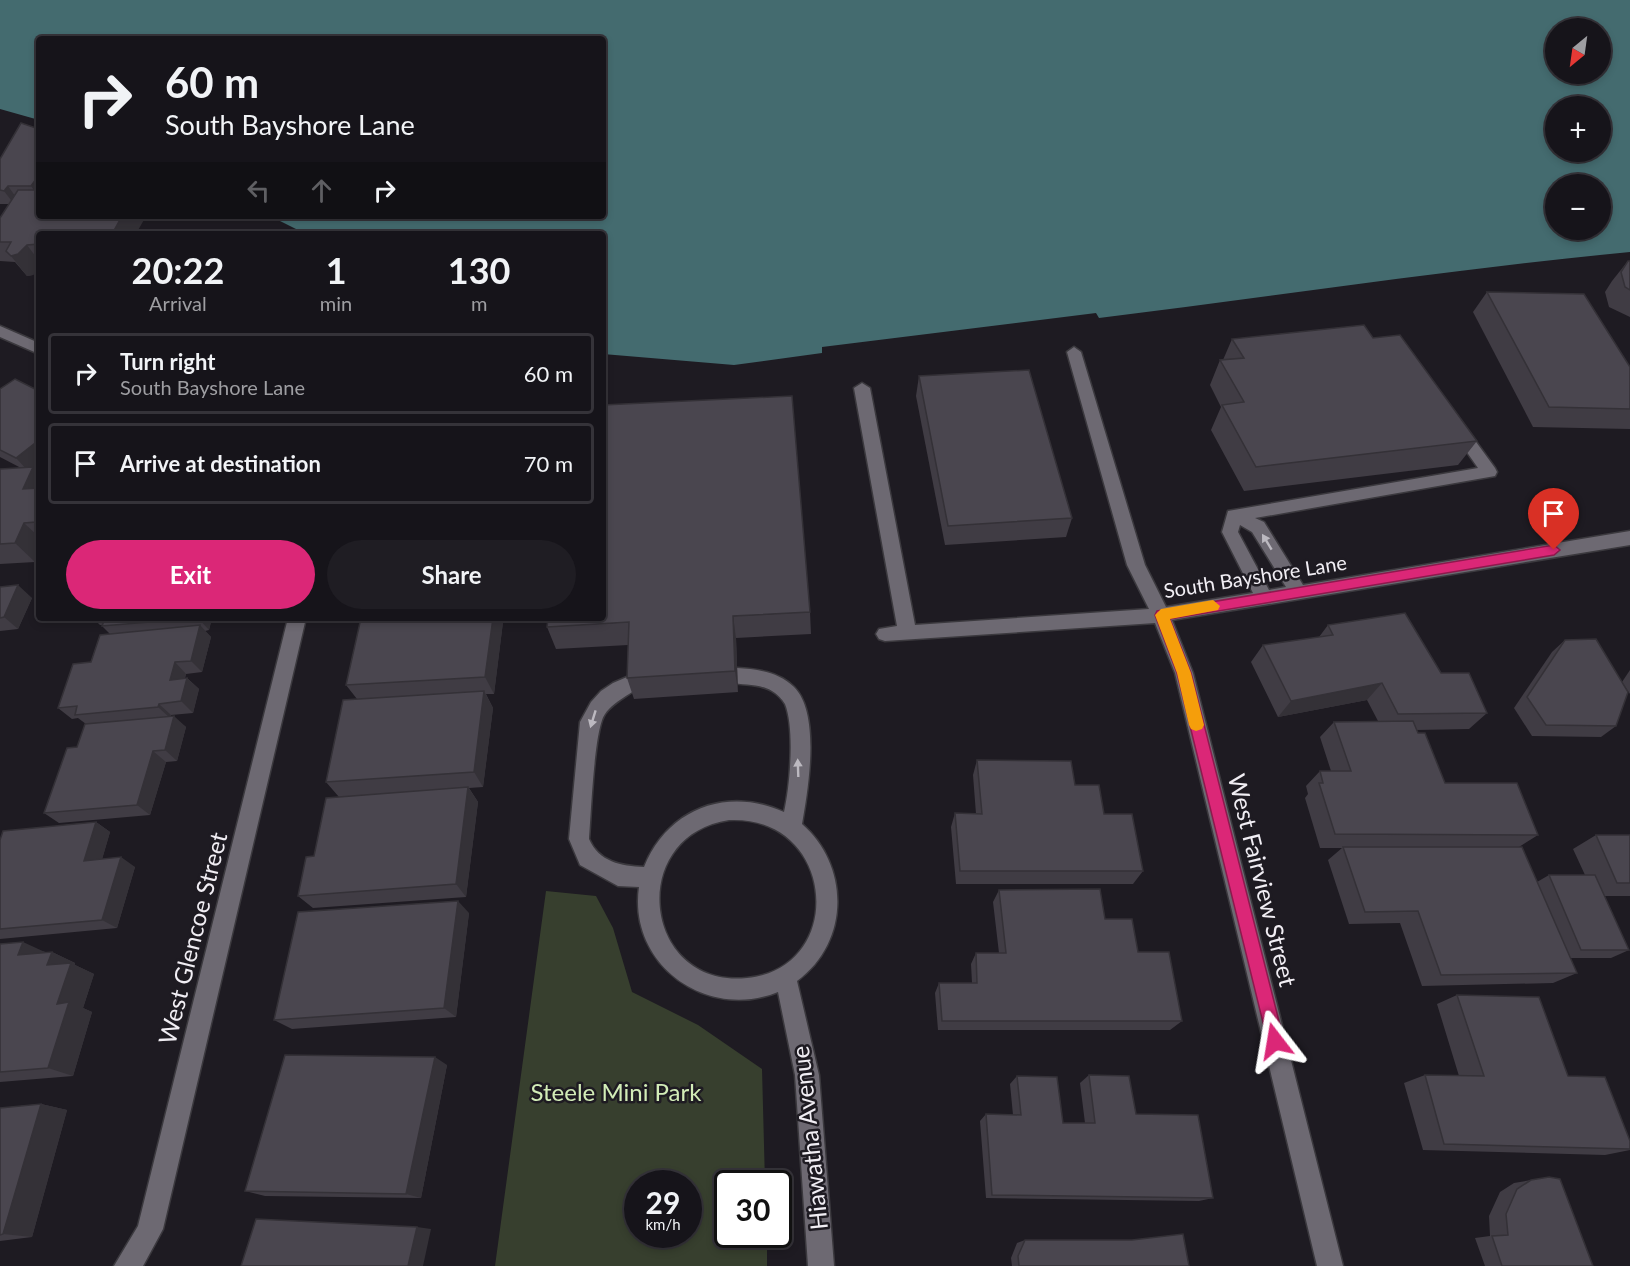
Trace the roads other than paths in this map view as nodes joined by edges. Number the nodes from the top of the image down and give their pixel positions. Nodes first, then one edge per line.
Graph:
1 (0, 331) edge
2 (36, 348) edge
3 (1074, 352) dead end
4 (862, 388) dead end
5 (1449, 414) edge
6 (1234, 514) junction
7 (1630, 538) edge
8 (1298, 592) junction
9 (1264, 597) junction
10 (1161, 615) junction
11 (296, 621) edge
12 (907, 632) junction
13 (885, 634) dead end
14 (737, 676) edge
15 (634, 682) edge
16 (792, 825) junction
17 (650, 878) junction
18 (785, 975) junction
19 (127, 1266) edge
20 (821, 1266) edge
21 (1330, 1266) edge

1 - 2 street
3 - 10 street, West Fairview Street
4 - 12 street
5 - 6 street
8 -> 6 street
6 - 9 street
7 - 8 street, South Bayshore Lane
8 - 9 street, South Bayshore Lane
9 - 10 street, South Bayshore Lane
10 - 12 street, South Bayshore Lane
10 - 21 street, West Fairview Street
11 - 19 street, West Glencoe Street
12 - 13 street, South Bayshore Lane
16 -> 14 street
15 -> 17 street
16 - 17 street
16 - 18 street
17 - 18 street
18 - 20 street, Hiawatha Avenue

